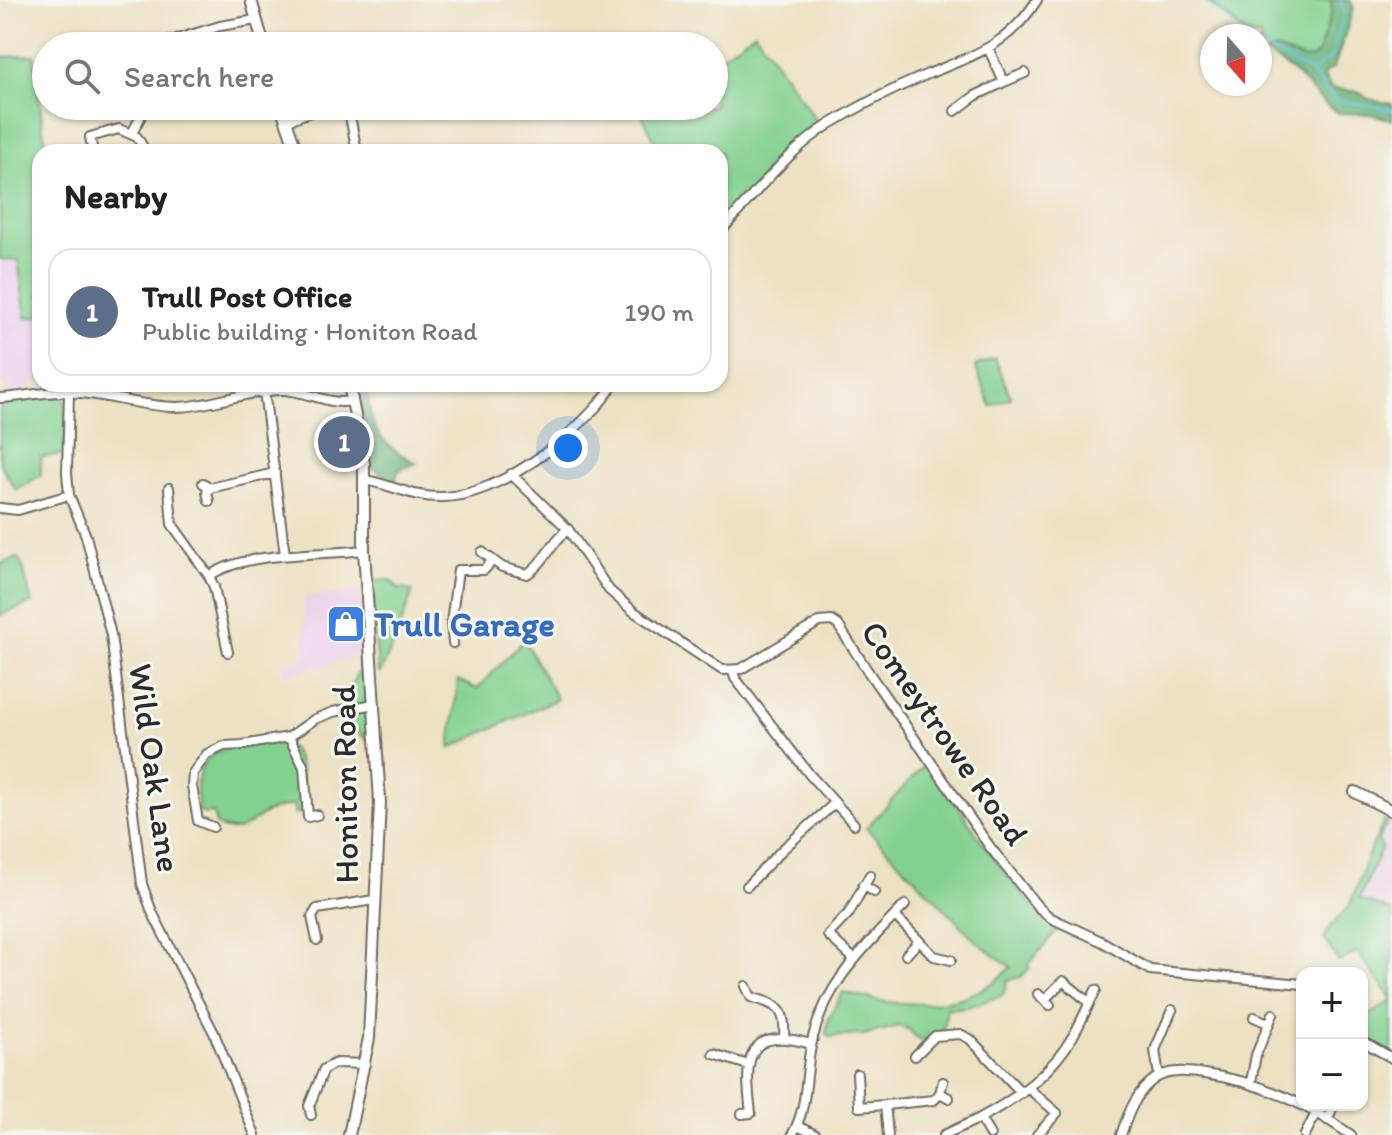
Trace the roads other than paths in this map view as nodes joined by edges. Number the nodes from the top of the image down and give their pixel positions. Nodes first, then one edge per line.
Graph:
1 (251, 0) edge
2 (1037, 0) edge
3 (256, 20) junction
4 (200, 32) edge
5 (260, 32) edge
6 (989, 50) junction
7 (1025, 73) dead end
8 (1004, 82) junction
9 (955, 111) dead end
10 (139, 120) edge
11 (351, 120) edge
12 (286, 121) edge
13 (132, 133) junction
14 (90, 138) dead end
15 (142, 144) edge
16 (294, 144) edge
17 (355, 144) edge
18 (728, 223) edge
19 (69, 392) junction
20 (260, 392) edge
21 (264, 392) edge
22 (298, 392) edge
23 (350, 392) edge
24 (609, 392) edge
25 (0, 398) edge
26 (352, 401) junction
27 (275, 473) junction
28 (511, 474) junction
29 (365, 480) junction
30 (169, 488) dead end
31 (69, 495) junction
32 (209, 501) dead end
33 (0, 508) edge
34 (568, 529) junction
35 (364, 550) junction
36 (482, 552) dead end
37 (285, 555) junction
38 (492, 561) junction
39 (209, 576) junction
40 (453, 643) dead end
41 (225, 648) dead end
42 (733, 672) junction
43 (374, 704) junction
44 (289, 737) junction
45 (1355, 792) dead end
46 (835, 803) junction
47 (1392, 811) edge
48 (308, 817) dead end
49 (854, 824) dead end
50 (213, 827) dead end
51 (870, 875) dead end
52 (863, 885) junction
53 (747, 886) dead end
54 (874, 892) dead end
55 (374, 900) junction
56 (905, 905) dead end
57 (895, 916) junction
58 (317, 940) dead end
59 (919, 941) junction
60 (906, 955) dead end
61 (853, 958) junction
62 (951, 960) dead end
63 (1296, 983) edge
64 (746, 986) dead end
65 (1096, 990) dead end
66 (1044, 1000) dead end
67 (1089, 1002) junction
68 (1172, 1010) dead end
69 (1254, 1017) dead end
70 (1168, 1021) junction
71 (1178, 1025) dead end
72 (784, 1036) junction
73 (811, 1044) junction
74 (1368, 1044) edge
75 (714, 1054) dead end
76 (915, 1056) dead end
77 (1392, 1058) edge
78 (365, 1064) junction
79 (748, 1065) junction
80 (857, 1074) dead end
81 (1159, 1076) junction
82 (943, 1082) dead end
83 (1251, 1082) junction
84 (1025, 1090) junction
85 (885, 1105) junction
86 (299, 1109) dead end
87 (762, 1111) dead end
88 (1331, 1111) edge
89 (1316, 1113) junction
90 (980, 1118) junction
91 (1327, 1120) junction
92 (797, 1126) junction
93 (255, 1135) edge
94 (349, 1135) edge
95 (792, 1135) edge
96 (816, 1135) edge
97 (888, 1135) edge
98 (944, 1135) edge
99 (990, 1135) edge
100 (1037, 1135) edge
101 (1121, 1135) edge
102 (1305, 1135) edge
103 (1351, 1135) edge

1 - 3 street
2 - 6 street
3 - 4 street
3 - 5 street
6 - 8 street
6 - 18 street
7 - 8 street
8 - 9 street
10 - 13 street
11 - 17 street
12 - 16 street
13 - 14 street
13 - 15 street
19 - 20 street
19 - 25 street
19 - 31 street, Wild Oak Lane
21 - 27 street
22 - 26 street
23 - 26 street, Honiton Road
24 - 28 street
26 - 29 street, Honiton Road
27 - 32 street
27 - 37 street
28 - 29 street
28 - 34 street
29 - 35 street, Honiton Road
30 - 39 street
31 - 33 street
31 - 93 street, Wild Oak Lane
34 - 38 street
34 - 42 street
35 - 37 street
35 - 43 street, Honiton Road
36 - 38 street
37 - 39 street
38 - 40 street
39 - 41 street
42 - 46 street
42 - 63 street, Comeytrowe Road
43 - 44 street
43 - 55 street, Honiton Road
44 - 48 street
44 - 50 street
45 - 47 street
46 - 49 street
46 - 53 street
51 - 52 street
52 - 54 street
52 - 61 street
55 - 58 street
55 - 78 street, Honiton Road
56 - 57 street
57 - 59 street
57 - 61 street
59 - 60 street
59 - 62 street
61 - 73 street
64 - 72 street
65 - 67 street
66 - 67 street
67 - 84 street
68 - 70 street
69 - 83 street
70 - 71 street
70 - 81 street
72 - 73 street
72 - 79 street
73 - 92 street
74 - 77 street
75 - 79 street
76 - 84 street
78 - 86 street
78 - 94 street, Honiton Road
79 - 87 street
80 - 85 street
81 - 83 street
81 - 101 street
82 - 85 street
83 - 89 street
84 - 90 street
84 - 100 street
85 - 97 street
88 - 91 street
89 - 91 street
89 - 102 street
90 - 98 street
90 - 99 street
91 - 103 street
92 - 95 street
92 - 96 street

